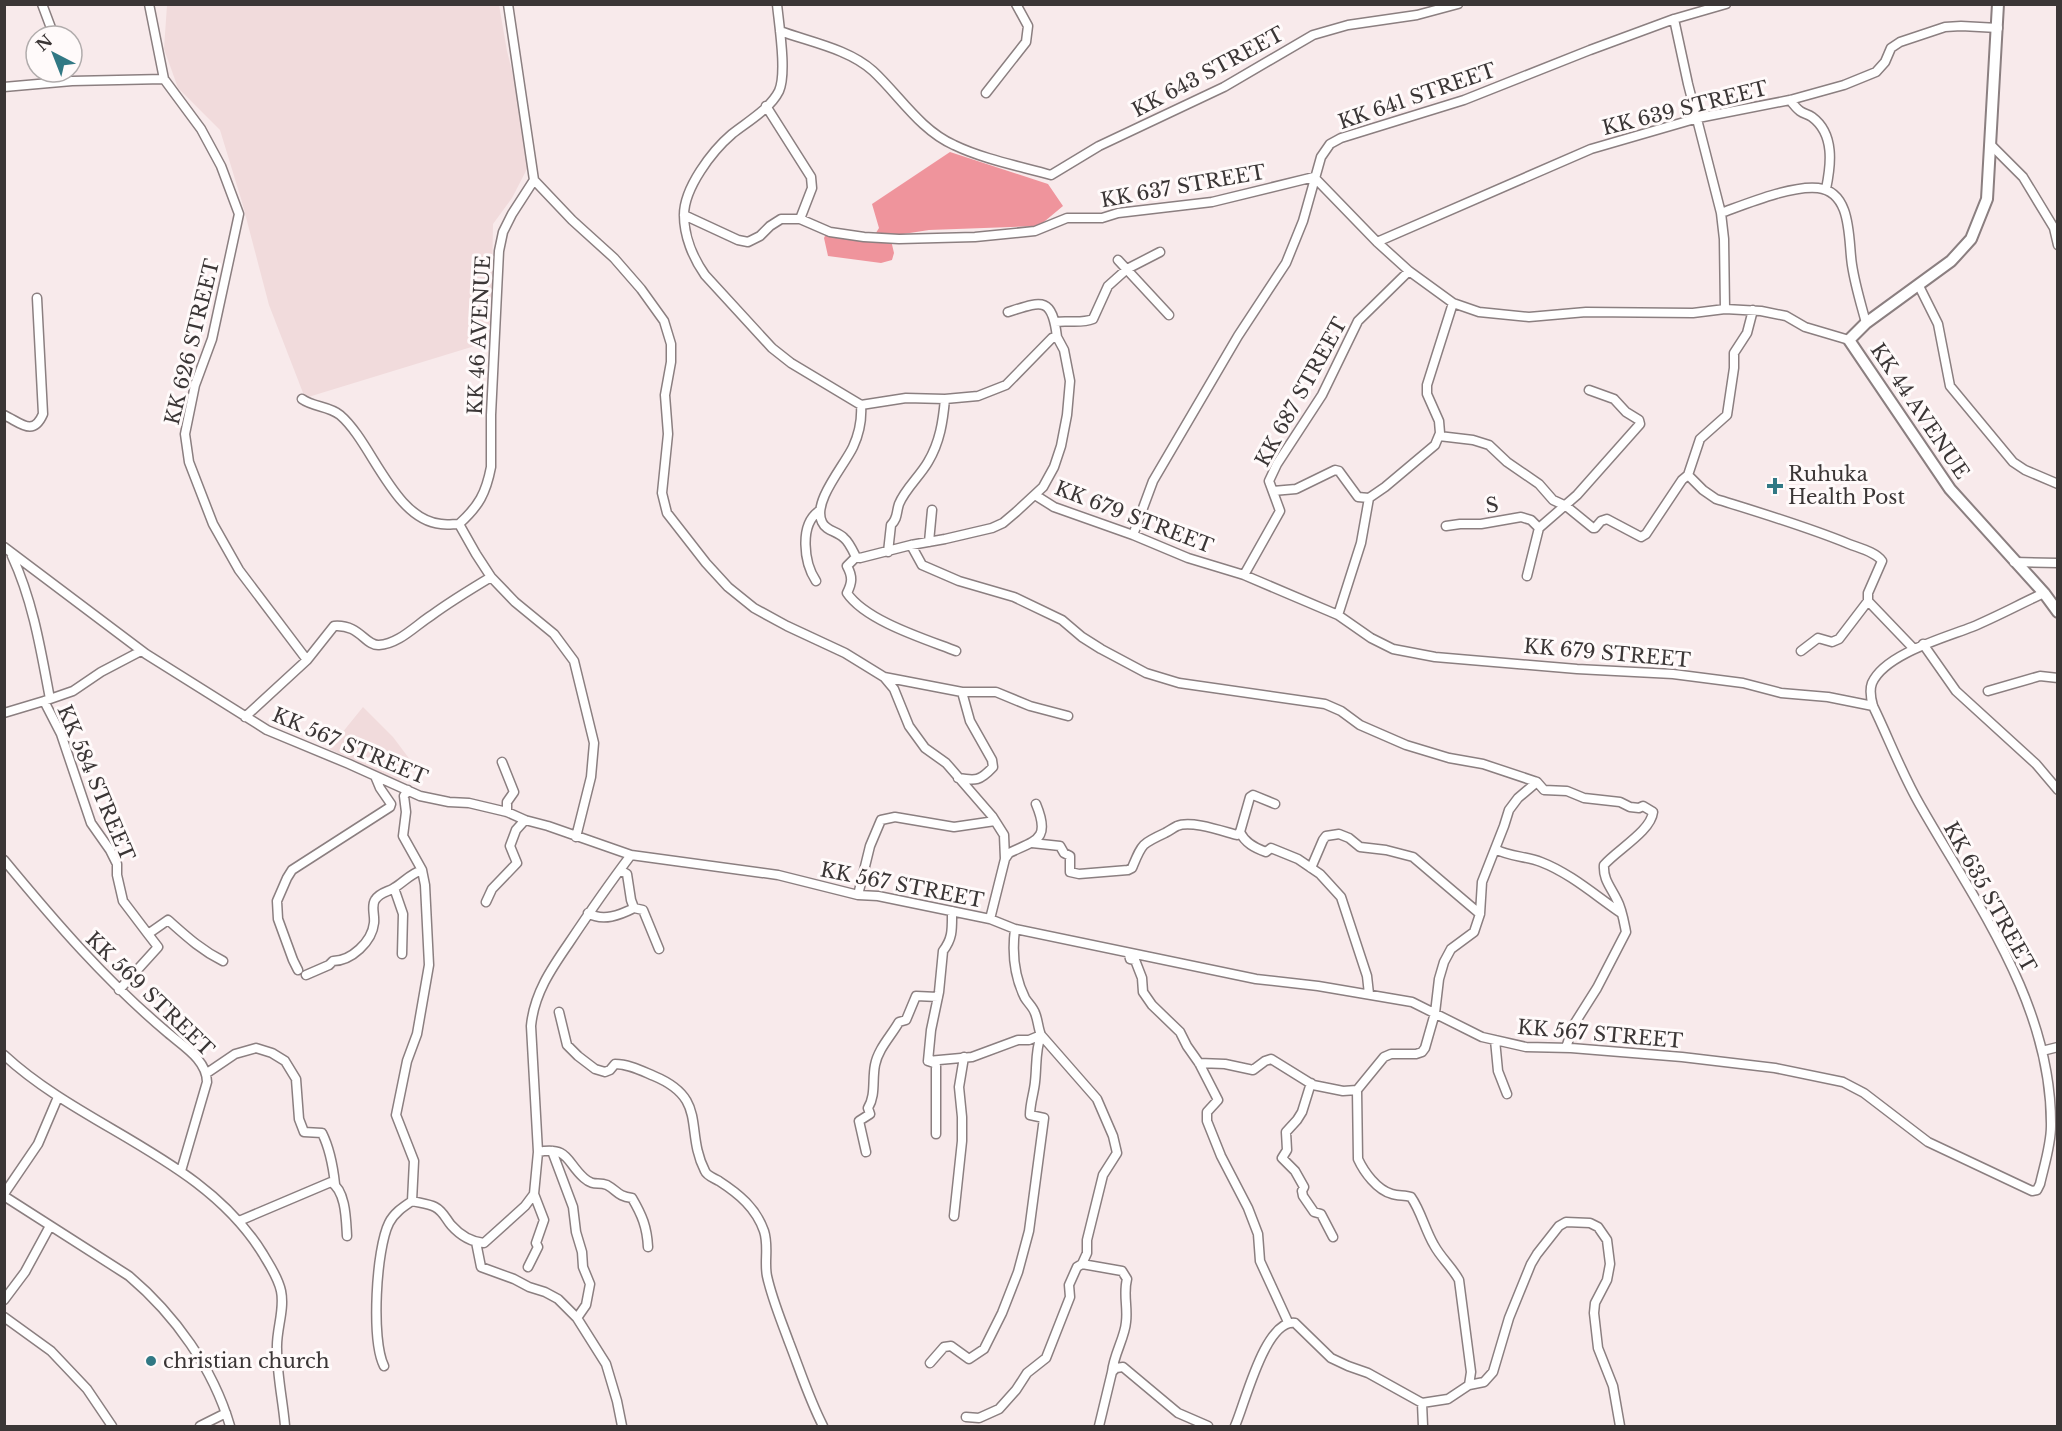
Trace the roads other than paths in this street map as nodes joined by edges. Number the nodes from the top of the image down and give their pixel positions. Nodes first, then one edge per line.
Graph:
1 (42, 4) edge
2 (149, 4) edge
3 (508, 4) edge
4 (777, 4) edge
5 (1017, 4) edge
6 (1458, 4) edge
7 (1726, 4) edge
8 (1998, 4) edge
9 (1674, 20) junction
10 (50, 24) edge
11 (1998, 28) junction
12 (780, 31) junction
13 (164, 79) junction
14 (84, 81) edge
15 (38, 84) edge
16 (4, 87) edge
17 (986, 93) dead end
18 (1790, 100) junction
19 (766, 106) junction
20 (1698, 118) junction
21 (1990, 144) junction
22 (1314, 177) junction
23 (534, 180) junction
24 (1826, 189) junction
25 (1721, 213) junction
26 (684, 215) junction
27 (800, 219) junction
28 (1377, 242) junction
29 (2058, 245) edge
30 (1161, 252) dead end
31 (1118, 260) dead end
32 (1127, 269) junction
33 (1409, 271) junction
34 (1919, 286) junction
35 (37, 298) dead end
36 (1453, 303) junction
37 (1725, 309) junction
38 (1753, 310) junction
39 (1008, 312) dead end
40 (1169, 315) dead end
41 (1055, 322) junction
42 (1866, 323) junction
43 (1059, 340) junction
44 (1849, 340) junction
45 (1589, 390) dead end
46 (302, 399) dead end
47 (945, 399) junction
48 (861, 405) junction
49 (4, 415) edge
50 (1439, 436) junction
51 (1688, 475) junction
52 (2058, 484) edge
53 (1273, 491) junction
54 (1035, 495) junction
55 (1369, 498) junction
56 (1566, 506) junction
57 (932, 510) dead end
58 (819, 511) junction
59 (459, 524) junction
60 (1446, 526) dead end
61 (1539, 528) junction
62 (1133, 535) junction
63 (929, 542) junction
64 (911, 545) junction
65 (8, 550) edge
66 (888, 552) junction
67 (856, 557) junction
68 (2014, 562) junction
69 (2058, 563) edge
70 (1245, 575) junction
71 (1527, 576) dead end
72 (491, 577) junction
73 (816, 581) dead end
74 (2044, 593) junction
75 (1869, 601) junction
76 (2058, 612) edge
77 (1338, 615) junction
78 (1923, 644) junction
79 (1914, 649) junction
80 (141, 651) junction
81 (956, 651) dead end
82 (1802, 651) dead end
83 (307, 660) junction
84 (884, 677) junction
85 (2058, 678) edge
86 (962, 692) junction
87 (1988, 692) dead end
88 (47, 700) junction
89 (1873, 706) junction
90 (4, 713) edge
91 (1068, 716) dead end
92 (245, 717) junction
93 (502, 762) dead end
94 (375, 776) junction
95 (957, 778) junction
96 (1537, 782) junction
97 (408, 790) junction
98 (2058, 790) edge
99 (1036, 804) dead end
100 (1275, 804) dead end
101 (507, 812) junction
102 (525, 820) junction
103 (995, 821) junction
104 (1240, 832) junction
105 (576, 837) junction
106 (1032, 843) junction
107 (1495, 849) junction
108 (630, 855) junction
109 (1005, 859) junction
110 (4, 860) edge
111 (1311, 868) junction
112 (422, 870) junction
113 (620, 870) junction
114 (394, 888) junction
115 (858, 895) junction
116 (486, 902) dead end
117 (634, 908) junction
118 (952, 911) junction
119 (588, 913) junction
120 (1480, 914) junction
121 (1622, 914) junction
122 (990, 919) junction
123 (1015, 929) junction
124 (148, 934) junction
125 (659, 949) dead end
126 (1129, 953) junction
127 (402, 954) dead end
128 (223, 960) dead end
129 (119, 990) junction
130 (1369, 994) junction
131 (938, 997) junction
132 (559, 1012) dead end
133 (1435, 1013) junction
134 (1041, 1035) junction
135 (1495, 1040) junction
136 (2058, 1047) edge
137 (1566, 1048) junction
138 (2042, 1051) junction
139 (4, 1055) edge
140 (964, 1057) junction
141 (928, 1061) junction
142 (1199, 1063) junction
143 (207, 1073) junction
144 (1311, 1083) junction
145 (1854, 1087) joint
146 (1357, 1090) junction
147 (1507, 1094) dead end
148 (58, 1097) junction
149 (2054, 1116) edge
150 (936, 1134) dead end
151 (552, 1151) junction
152 (538, 1152) junction
153 (866, 1152) dead end
154 (181, 1171) junction
155 (335, 1184) junction
156 (534, 1194) junction
157 (4, 1195) edge
158 (412, 1201) junction
159 (954, 1216) dead end
160 (239, 1221) junction
161 (50, 1226) junction
162 (347, 1236) dead end
163 (1333, 1237) dead end
164 (476, 1242) junction
165 (648, 1247) dead end
166 (1082, 1264) junction
167 (528, 1267) dead end
168 (4, 1300) edge
169 (4, 1317) edge
170 (577, 1318) junction
171 (1288, 1322) junction
172 (930, 1363) dead end
173 (384, 1366) dead end
174 (1112, 1372) junction
175 (1468, 1385) junction
176 (1422, 1403) junction
177 (226, 1413) junction
178 (284, 1417) junction
179 (966, 1418) dead end
180 (112, 1426) edge
181 (200, 1426) edge
182 (230, 1426) edge
183 (285, 1426) edge
184 (294, 1426) edge
185 (622, 1426) edge
186 (823, 1426) edge
187 (1099, 1426) edge
188 (1208, 1426) edge
189 (1235, 1426) edge
190 (1423, 1426) edge
191 (1620, 1426) edge

1 - 10 street
2 - 13 street
3 - 23 street
4 - 12 street
5 - 17 street
6 - 12 street, KK 643 STREET
7 - 9 street, KK 641 STREET
8 - 11 main road, KK 44 AVENUE
9 - 20 street
9 - 22 street, KK 641 STREET
11 - 18 street, KK 639 STREET
11 - 21 main road, KK 44 AVENUE
12 - 19 street
13 - 14 street
13 - 83 street, KK 626 STREET
15 - 16 street
18 - 20 street, KK 639 STREET
18 - 24 street
19 - 26 street
19 - 27 street
20 - 25 street
20 - 28 street, KK 639 STREET
21 - 29 street
21 - 34 main road, KK 44 AVENUE
22 - 27 street, KK 637 STREET
22 - 28 street
22 - 62 street, KK 641 STREET
23 - 59 street, KK 46 AVENUE
23 - 84 street
24 - 25 street
24 - 42 street
25 - 37 street
26 - 27 street
26 - 48 street
28 - 33 street
30 - 32 street
31 - 32 street
32 - 40 street
32 - 41 street
33 - 36 street
33 - 53 street, KK 687 STREET
34 - 42 main road, KK 44 AVENUE
34 - 52 street
35 - 49 street
36 - 37 street
36 - 50 street
37 - 38 street
38 - 44 street
38 - 51 street
39 - 41 street
41 - 43 street
42 - 44 main road, KK 44 AVENUE
43 - 47 street
43 - 54 street
44 - 68 main road, KK 44 AVENUE
45 - 56 street
46 - 59 street
47 - 48 street
47 - 66 street
48 - 58 street
50 - 55 street
50 - 56 street
51 - 56 street
51 - 75 street
53 - 55 street
53 - 70 street, KK 687 STREET
54 - 62 street, KK 679 STREET
54 - 63 street, KK 679 STREET
55 - 77 street
56 - 61 street
57 - 63 street
58 - 67 street
58 - 73 street
59 - 72 street
60 - 61 street, S
61 - 71 street
62 - 70 street, KK 679 STREET
63 - 64 street, KK 679 STREET
64 - 66 street, KK 679 STREET
64 - 96 street
65 - 80 street, KK 567 STREET
65 - 88 street, KK 584 STREET
66 - 67 street, KK 679 STREET
67 - 81 street
68 - 69 street
68 - 74 main road, KK 44 AVENUE
70 - 77 street, KK 679 STREET
72 - 83 street
72 - 105 street
74 - 76 main road, KK 44 AVENUE
74 - 78 street
75 - 79 street
75 - 82 street
77 - 89 street, KK 679 STREET
78 - 79 street
78 - 98 street
79 - 89 street
80 - 88 street
80 - 92 street, KK 567 STREET
83 - 92 street
84 - 86 street
84 - 95 street
85 - 87 street
86 - 91 street
86 - 95 street
88 - 90 street
88 - 124 street, KK 584 STREET
89 - 138 street, KK 635 STREET
92 - 94 street, KK 567 STREET
93 - 101 street
94 - 97 street, KK 567 STREET
94 - 114 street
95 - 103 street
96 - 107 street
96 - 121 street
97 - 101 street, KK 567 STREET
97 - 112 street
99 - 106 street
100 - 104 street
101 - 102 street, KK 567 STREET
102 - 105 street, KK 567 STREET
102 - 116 street
103 - 109 street
103 - 115 street
104 - 106 street
104 - 111 street
105 - 108 street, KK 567 STREET
106 - 109 street
107 - 120 street
107 - 121 street
108 - 113 street
108 - 115 street, KK 567 STREET
109 - 122 street
110 - 129 street, KK 569 STREET
111 - 120 street
111 - 130 street
112 - 114 street
112 - 158 street
113 - 117 street
113 - 119 street
114 - 127 street
115 - 118 street, KK 567 STREET
117 - 119 street
117 - 125 street
118 - 122 street, KK 567 STREET
118 - 131 street
119 - 152 street
120 - 133 street
121 - 137 street
122 - 123 street, KK 567 STREET
123 - 126 street, KK 567 STREET
123 - 134 street
124 - 128 street
124 - 129 street
126 - 130 street, KK 567 STREET
126 - 142 street
129 - 143 street, KK 569 STREET
130 - 133 street, KK 567 STREET
131 - 141 street
131 - 153 street
132 - 186 street
133 - 135 street, KK 567 STREET
133 - 146 street
134 - 140 street
134 - 166 street
134 - 172 street
135 - 137 street, KK 567 STREET
135 - 147 street
136 - 138 street
137 - 145 street, KK 567 STREET
138 - 149 street, KK 635 STREET
139 - 148 street
140 - 141 street
140 - 159 street
141 - 150 street
142 - 144 street
142 - 171 street
143 - 154 street, KK 569 STREET
143 - 155 street
144 - 146 street
144 - 163 street
145 - 149 street, KK 635 STREET
146 - 175 street
148 - 154 street
148 - 157 street
151 - 152 street
151 - 165 street
151 - 170 street
152 - 156 street
154 - 160 street
155 - 160 street
155 - 162 street
156 - 164 street
156 - 167 street
157 - 161 street
158 - 164 street
158 - 173 street
160 - 178 street
161 - 168 street
161 - 177 street
164 - 170 street
166 - 174 street
166 - 179 street
169 - 180 street
170 - 185 street
171 - 176 street
171 - 189 street
174 - 187 street
174 - 188 street
175 - 176 street
175 - 191 street
176 - 190 street
177 - 181 street
177 - 182 street
178 - 183 street
178 - 184 street

